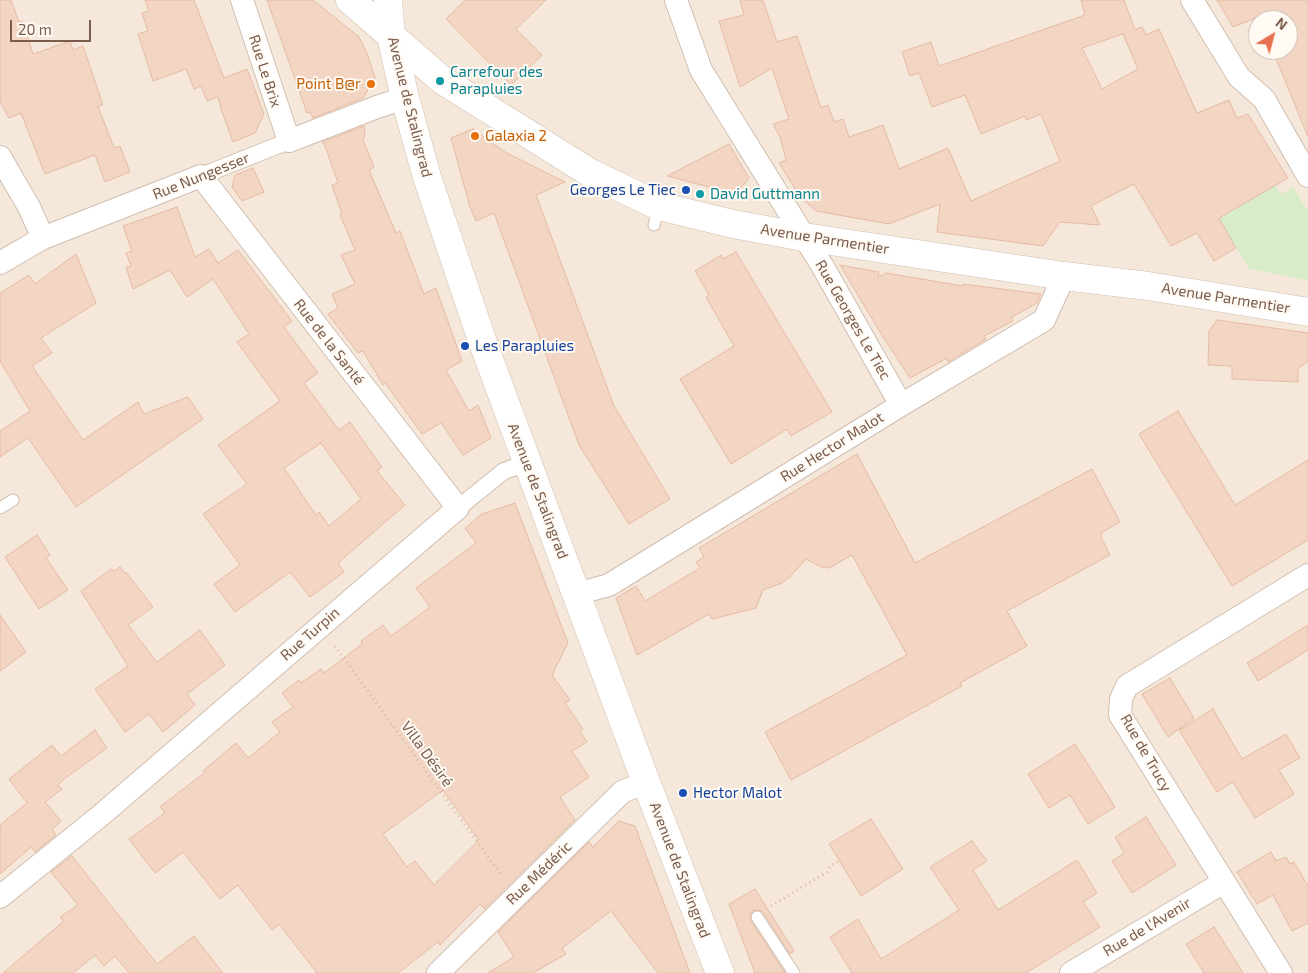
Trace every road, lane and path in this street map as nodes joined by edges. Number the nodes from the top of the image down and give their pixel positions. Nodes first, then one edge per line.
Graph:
1 (242, 0) edge
2 (350, 0) edge
3 (388, 0) edge
4 (676, 0) edge
5 (1192, 0) edge
6 (391, 36) junction
7 (405, 98) junction
8 (289, 142) junction
9 (0, 157) edge
10 (201, 176) junction
11 (1308, 176) edge
12 (804, 237) junction
13 (43, 238) junction
14 (0, 263) edge
15 (1064, 276) junction
16 (1308, 312) edge
17 (901, 405) junction
18 (527, 463) junction
19 (13, 500) dead end
20 (0, 508) edge
21 (458, 508) junction
22 (1308, 575) edge
23 (576, 594) junction
24 (319, 626) junction
25 (646, 782) junction
26 (839, 861) dead end
27 (1224, 882) junction
28 (516, 895) junction
29 (0, 897) edge
30 (767, 908) dead end
31 (757, 917) dead end
32 (438, 973) edge
33 (720, 973) edge
34 (794, 973) edge
35 (1071, 973) edge
36 (1281, 973) edge

1 - 8 street, Rue Le Brix
2 - 6 main road, Avenue Parmentier
3 - 6 main road, Avenue de Stalingrad
4 - 12 street, Rue Georges Le Tiec
5 - 11 street
6 - 7 main road, Avenue de Stalingrad
6 - 12 main road, Avenue Parmentier
7 - 8 street, Rue Nungesser
7 - 18 main road, Avenue de Stalingrad
8 - 10 street, Rue Nungesser
9 - 13 street
10 - 13 street, Rue Nungesser
10 - 21 street, Rue de la Santé
12 - 15 main road, Avenue Parmentier
12 - 17 street, Rue Georges Le Tiec
13 - 14 street, Rue Nungesser
15 - 16 main road, Avenue Parmentier
15 - 17 street, Rue Hector Malot
17 - 23 street, Rue Hector Malot
18 - 21 street, Rue Turpin
18 - 23 main road, Avenue de Stalingrad
19 - 20 lane
21 - 24 street, Rue Turpin
22 - 27 street, Rue de Trucy
23 - 25 main road, Avenue de Stalingrad
24 - 28 path, Villa Désiré
24 - 29 street, Rue Turpin
25 - 28 street, Rue Médéric
25 - 33 main road, Avenue de Stalingrad
26 - 30 path
27 - 35 street, Rue de l'Avenir
27 - 36 street, Rue de Trucy
28 - 32 street, Rue Médéric
31 - 34 lane

